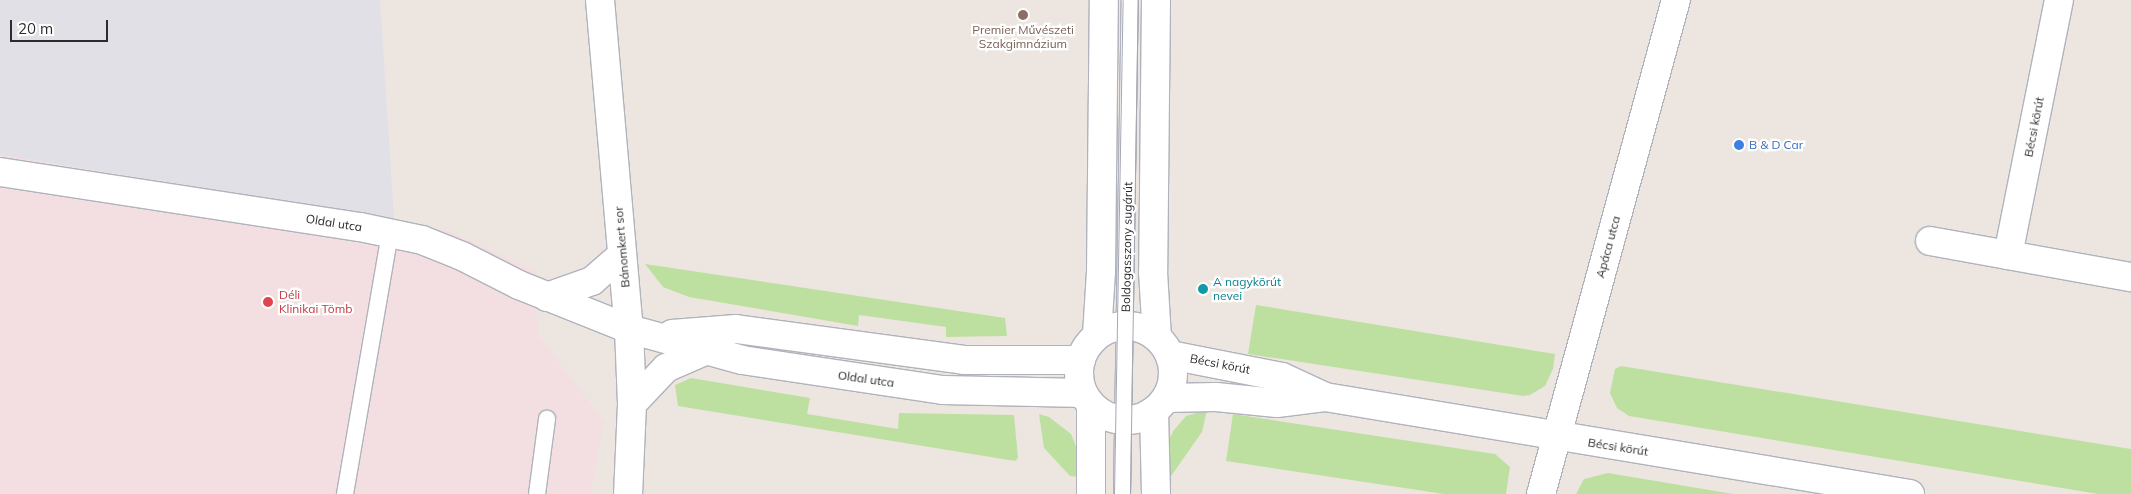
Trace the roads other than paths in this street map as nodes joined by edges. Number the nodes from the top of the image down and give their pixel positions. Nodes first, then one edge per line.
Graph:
1 (600, 0) edge
2 (1104, 0) edge
3 (1130, 0) edge
4 (1156, 0) edge
5 (1676, 0) edge
6 (2059, 0) edge
7 (0, 172) edge
8 (390, 233) junction
9 (1930, 241) dead end
10 (622, 255) junction
11 (2008, 255) junction
12 (2131, 277) edge
13 (547, 296) junction
14 (1125, 326) junction
15 (640, 332) junction
16 (1097, 335) junction
17 (1163, 346) junction
18 (707, 350) junction
19 (1081, 360) junction
20 (1325, 397) junction
21 (1087, 399) junction
22 (632, 404) junction
23 (1160, 405) junction
24 (547, 419) dead end
25 (1123, 420) junction
26 (1557, 437) junction
27 (345, 494) edge
28 (537, 494) edge
29 (628, 494) edge
30 (1091, 494) edge
31 (1122, 494) edge
32 (1156, 494) edge
33 (1541, 494) edge
34 (1910, 494) edge

1 - 10 street, Bánomkert sor
2 - 16 street, Boldogasszony sugárút
3 - 14 lane, Boldogasszony sugárút
4 - 17 street, Boldogasszony sugárút
5 - 26 street, Apáca utca
6 - 11 street, Bécsi körút
7 - 8 street, Oldal utca
8 - 13 street, Oldal utca
8 - 27 lane
9 - 11 street
10 - 13 street
10 - 15 street, Bánomkert sor
11 - 12 street
13 - 15 street, Oldal utca
14 - 16 street
14 - 17 street, Bécsi körút
14 - 25 lane, Boldogasszony sugárút
15 - 18 street, Oldal utca
15 - 19 street, Oldal utca
15 - 22 street, Bánomkert sor
16 - 19 street
17 - 20 street, Bécsi körút
17 - 23 street, Boldogasszony sugárút
18 - 21 street, Oldal utca
18 - 22 street
19 - 21 street
20 - 23 street, Bécsi körút
20 - 26 street, Bécsi körút
21 - 25 street
21 - 30 street
22 - 29 street, Bánomkert sor
23 - 25 street, Bécsi körút
23 - 32 street
24 - 28 lane
25 - 31 lane, Boldogasszony sugárút
26 - 33 street, Apáca utca
26 - 34 street, Bécsi körút

